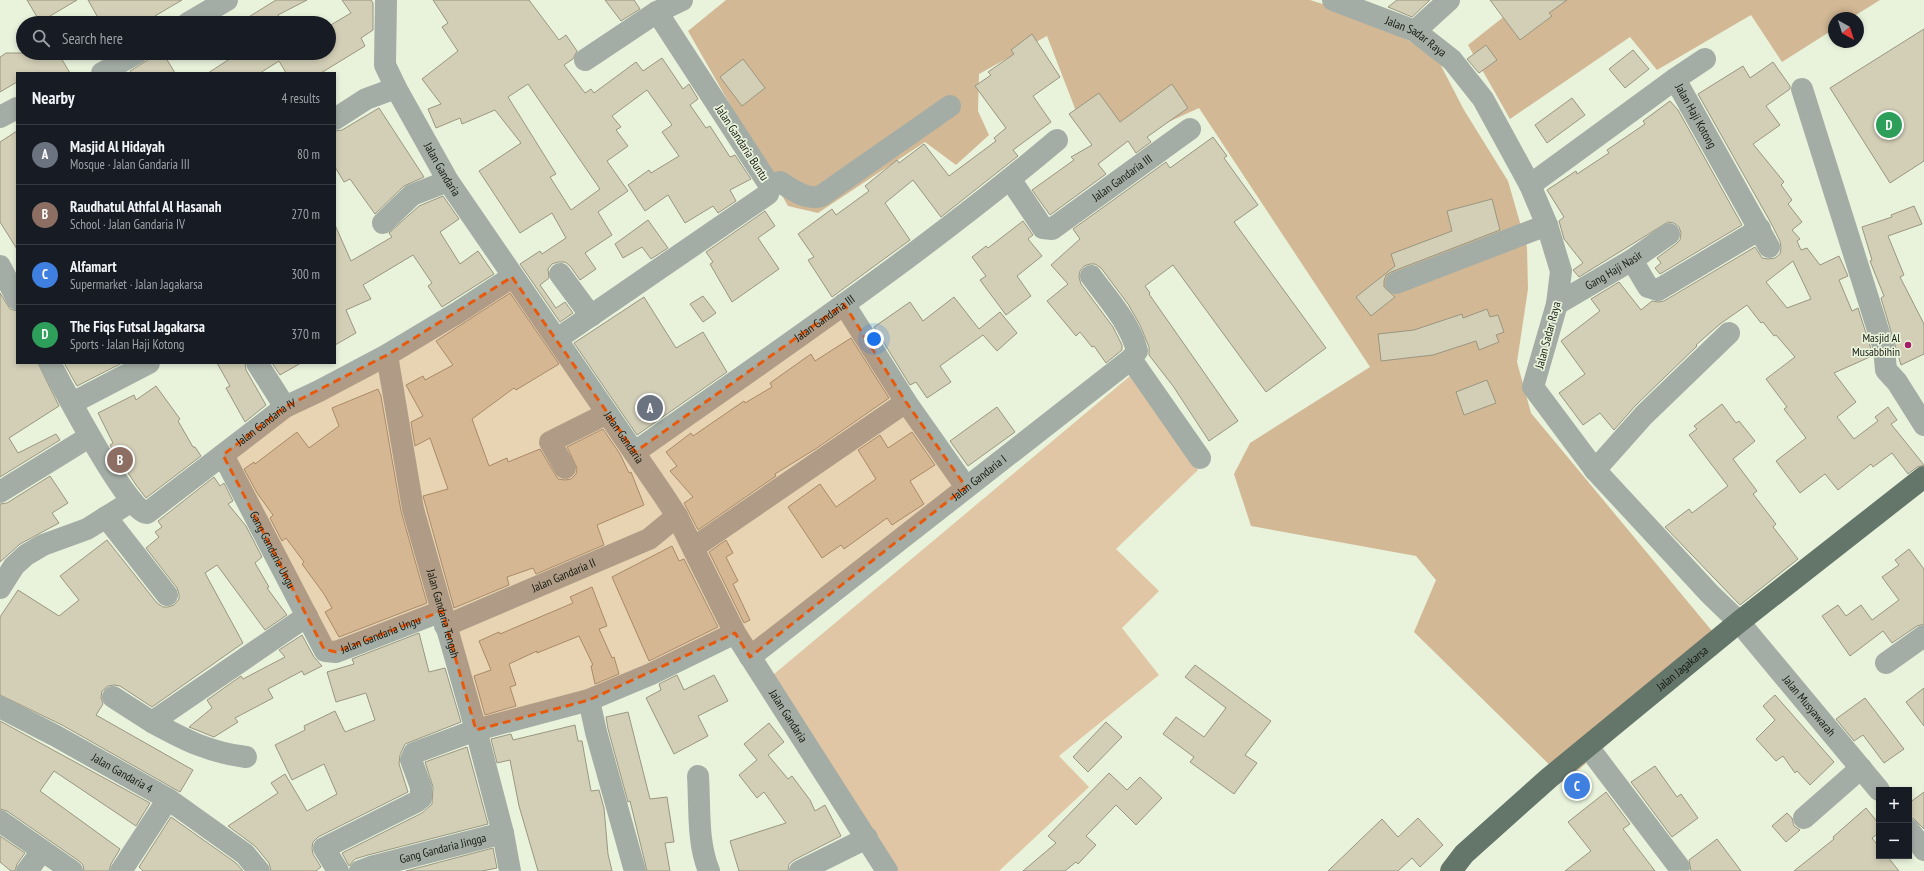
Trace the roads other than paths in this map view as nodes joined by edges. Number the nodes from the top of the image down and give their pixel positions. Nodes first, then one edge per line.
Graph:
1 (227, 0) edge
2 (386, 0) edge
3 (682, 0) edge
4 (1333, 0) edge
5 (1449, 0) edge
6 (657, 12) junction
7 (200, 16) edge
8 (1415, 31) junction
9 (1705, 59) dead end
10 (126, 60) edge
11 (585, 60) dead end
12 (106, 72) edge
13 (1675, 79) junction
14 (396, 88) junction
15 (1802, 90) dead end
16 (950, 106) dead end
17 (16, 109) edge
18 (0, 117) edge
19 (336, 118) edge
20 (1190, 129) dead end
21 (1057, 140) dead end
22 (1010, 179) junction
23 (448, 181) junction
24 (1530, 185) junction
25 (770, 186) junction
26 (383, 223) dead end
27 (1547, 225) junction
28 (1669, 234) dead end
29 (1632, 260) junction
30 (0, 266) edge
31 (1569, 266) dead end
32 (560, 274) dead end
33 (1091, 276) dead end
34 (512, 277) junction
35 (1396, 283) dead end
36 (16, 297) edge
37 (1564, 300) junction
38 (844, 304) junction
39 (590, 316) junction
40 (1729, 333) dead end
41 (557, 339) junction
42 (387, 355) junction
43 (1131, 359) junction
44 (51, 364) edge
45 (147, 364) edge
46 (258, 364) edge
47 (906, 402) junction
48 (72, 403) junction
49 (284, 407) junction
50 (606, 414) junction
51 (1924, 425) edge
52 (89, 437) junction
53 (635, 452) junction
54 (223, 455) junction
55 (1200, 458) dead end
56 (565, 468) dead end
57 (1595, 470) junction
58 (1924, 477) edge
59 (966, 487) junction
60 (0, 492) edge
61 (132, 501) junction
62 (677, 516) junction
63 (106, 517) junction
64 (693, 548) junction
65 (0, 588) edge
66 (168, 595) dead end
67 (307, 616) junction
68 (444, 619) junction
69 (1739, 622) junction
70 (735, 633) junction
71 (1924, 636) edge
72 (322, 645) joint
73 (750, 657) junction
74 (1886, 663) dead end
75 (113, 697) dead end
76 (589, 700) junction
77 (0, 707) edge
78 (152, 722) junction
79 (476, 730) junction
80 (1588, 747) junction
81 (246, 757) dead end
82 (1861, 768) junction
83 (698, 776) dead end
84 (1877, 787) edge
85 (168, 799) junction
86 (1804, 818) dead end
87 (0, 821) edge
88 (503, 833) junction
89 (1912, 834) edge
90 (867, 838) junction
91 (1924, 850) edge
92 (42, 851) junction
93 (1679, 867) dead end
94 (124, 869) edge
95 (27, 871) edge
96 (72, 871) edge
97 (259, 871) edge
98 (338, 871) edge
99 (360, 871) edge
100 (510, 871) edge
101 (635, 871) edge
102 (710, 871) edge
103 (800, 871) edge
104 (887, 871) edge
105 (1451, 871) edge

1 - 7 street
2 - 14 street, Jalan Gandaria
3 - 6 street
4 - 8 street, Jalan Sadar Raya
5 - 8 street
6 - 11 street
6 - 25 street, Jalan Gandaria Buntu
8 - 24 street, Jalan Sadar Raya
9 - 13 street
10 - 12 street
13 - 24 street, Jalan Haji Kotong
13 - 29 street, Jalan Haji Kotong
14 - 19 street
14 - 23 street, Jalan Gandaria
15 - 51 street
16 - 25 street
17 - 18 street
20 - 22 street, Jalan Gandaria III
21 - 22 street, Jalan Gandaria III
22 - 38 street, Jalan Gandaria III
23 - 26 street
23 - 34 street, Jalan Gandaria
24 - 27 street, Jalan Sadar Raya
25 - 39 street, Jalan Gandaria Buntu
27 - 35 street
27 - 37 street, Jalan Sadar Raya
28 - 29 street, Gang Haji Nasir
29 - 37 street, Gang Haji Nasir
30 - 36 street
31 - 37 street
32 - 39 street
33 - 43 street
34 - 41 street, Jalan Gandaria
34 - 42 street, Jalan Gandaria IV
37 - 57 street, Jalan Sadar Raya
38 - 47 street
38 - 53 street, Jalan Gandaria III
39 - 41 street, Jalan Gandaria Buntu
40 - 57 street
41 - 50 street, Jalan Gandaria
42 - 49 street, Jalan Gandaria IV
42 - 68 street, Jalan Gandaria Tengah
43 - 55 street
43 - 59 street, Jalan Gandaria I
44 - 48 street, Jalan Gandaria IV
45 - 48 street
46 - 49 street
47 - 59 street
47 - 64 street
48 - 52 street, Jalan Gandaria IV
49 - 54 street, Jalan Gandaria IV
50 - 53 street, Jalan Gandaria
50 - 56 street
52 - 60 street
52 - 61 street, Jalan Gandaria IV
53 - 62 street, Jalan Gandaria
54 - 61 street, Jalan Gandaria IV
54 - 67 street, Gang Gandaria Ungu
57 - 69 street, Jalan Sadar Raya
58 - 69 main road, Jalan Jagakarsa
59 - 73 street, Jalan Gandaria I
61 - 63 street
62 - 64 street, Jalan Gandaria
62 - 68 street, Jalan Gandaria II
63 - 65 street
63 - 66 street
64 - 70 street, Jalan Gandaria
67 - 72 street, Gang Gandaria Ungu
67 - 78 street
68 - 72 street, Jalan Gandaria Ungu
68 - 79 street, Jalan Gandaria Tengah
69 - 80 main road, Jalan Jagakarsa
69 - 82 street, Jalan Musyawarah
70 - 73 street, Jalan Gandaria
70 - 76 street
71 - 74 street
73 - 90 street, Jalan Gandaria
75 - 78 street
76 - 79 street
76 - 101 street
77 - 85 street, Jalan Gandaria 4
78 - 81 street
79 - 88 street, Jalan Gandaria Tengah
79 - 98 street
80 - 93 street
80 - 105 main road, Jalan Jagakarsa
82 - 84 street, Jalan Musyawarah
82 - 86 street
83 - 102 street
85 - 94 street, Jalan Gandaria 4
85 - 97 street
87 - 92 street
88 - 99 street, Gang Gandaria Jingga
88 - 100 street, Jalan Gandaria Tengah
89 - 91 street
90 - 103 street
90 - 104 street, Jalan Gandaria
92 - 95 street
92 - 96 street

